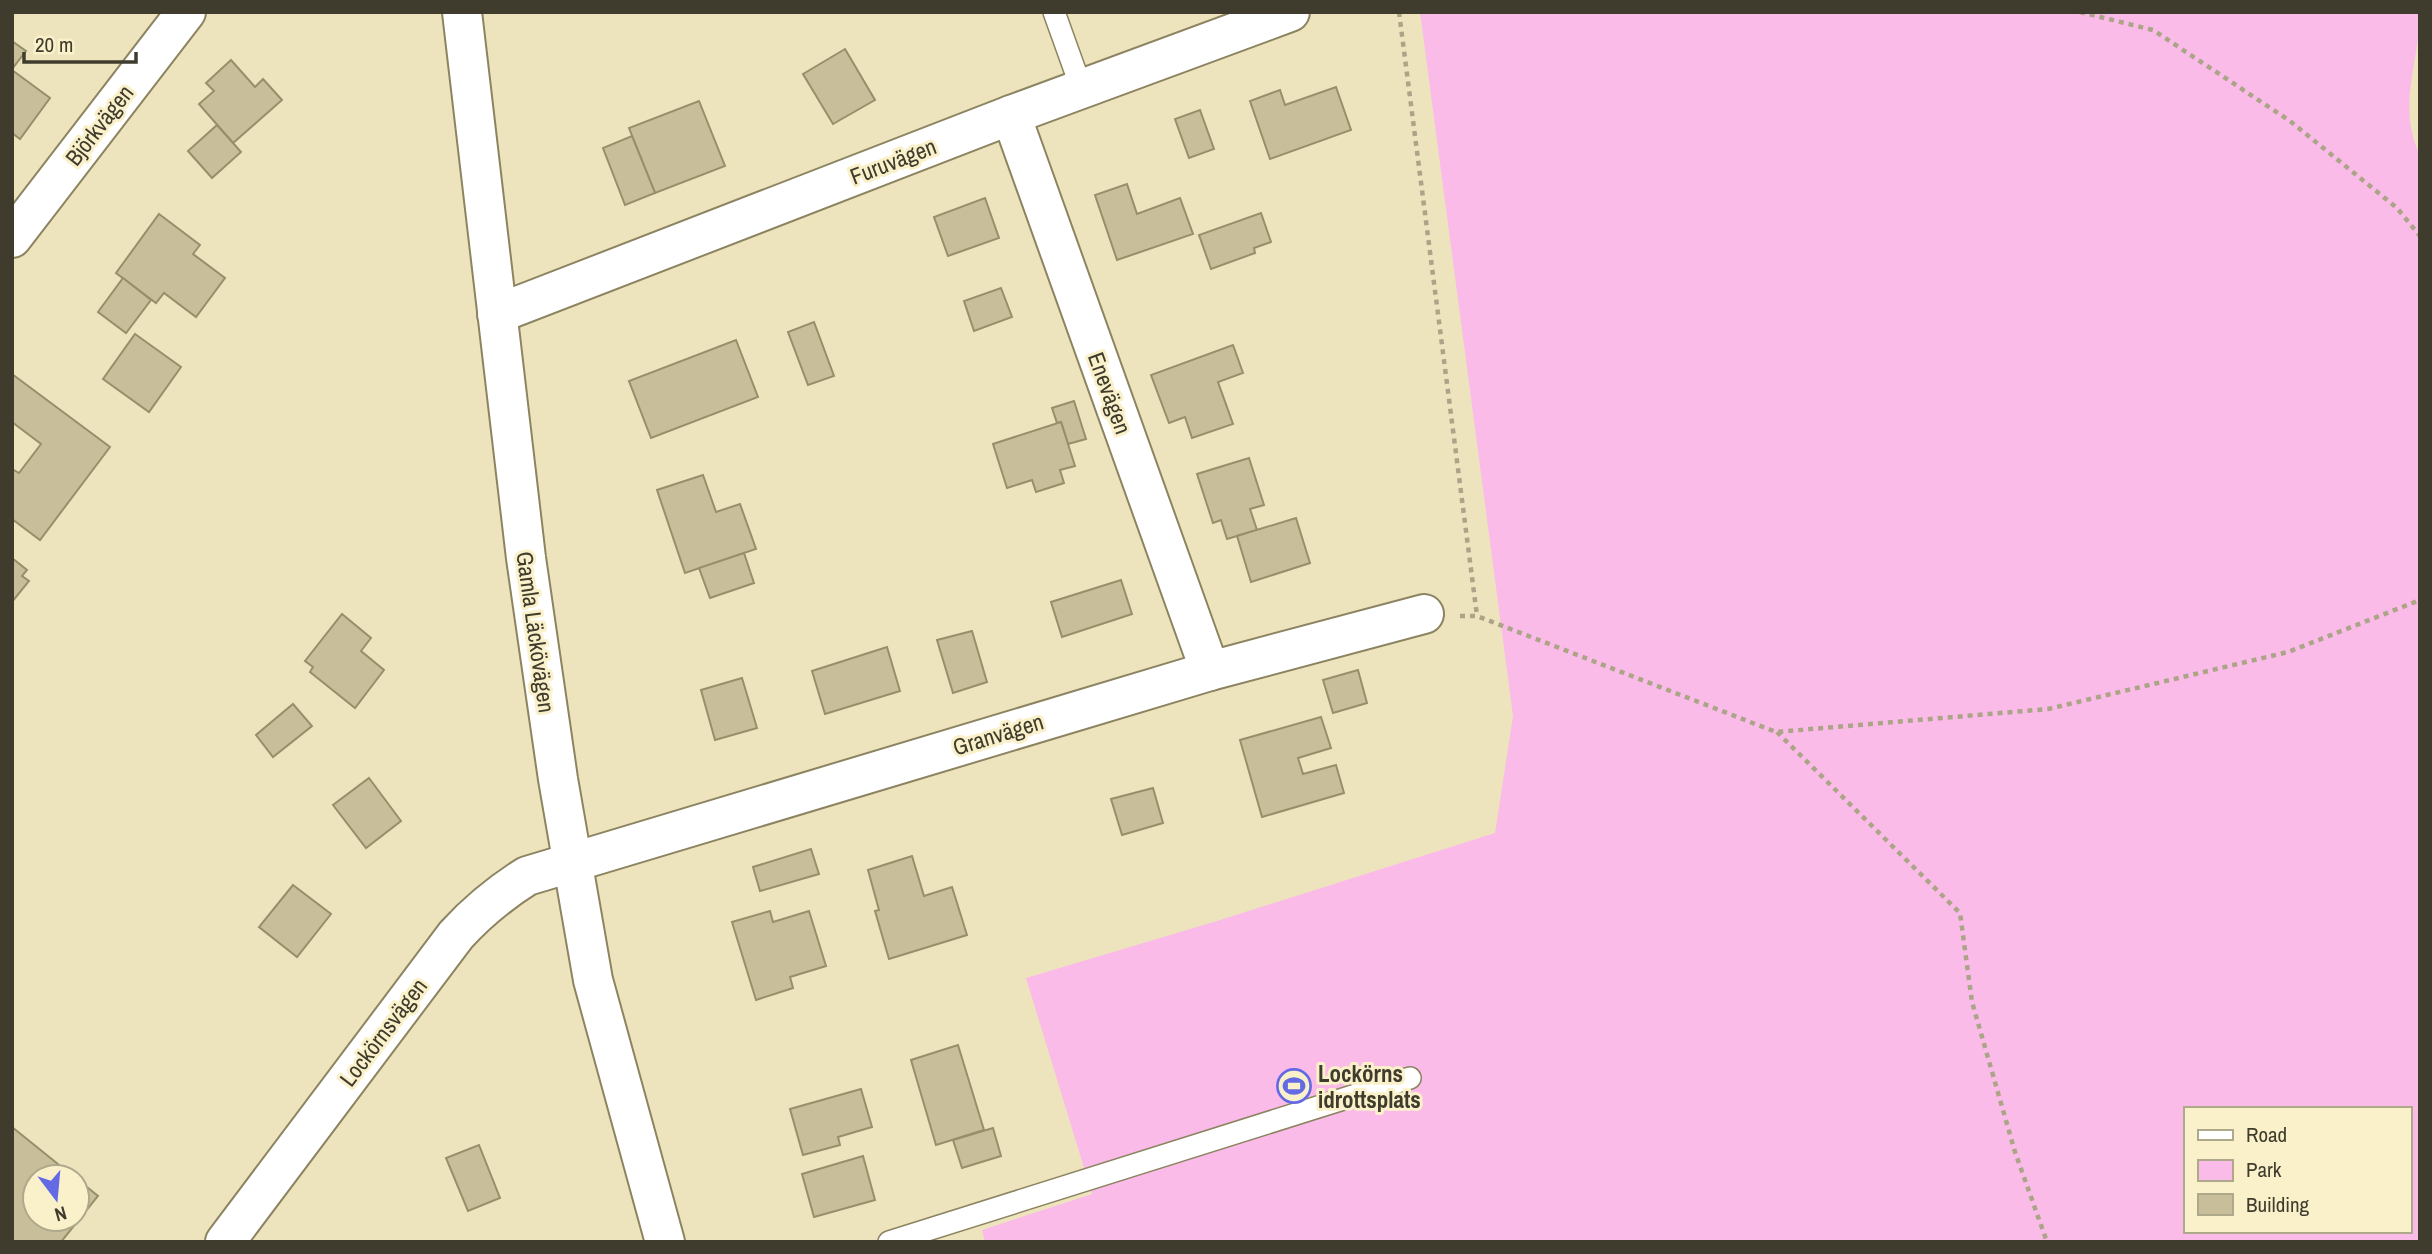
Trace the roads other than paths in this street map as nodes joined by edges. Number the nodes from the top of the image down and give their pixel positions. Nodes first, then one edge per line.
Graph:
1 (186, 12) edge
2 (462, 12) edge
3 (1054, 12) edge
4 (1290, 12) edge
5 (1082, 90) junction
6 (1011, 115) junction
7 (12, 238) edge
8 (497, 314) junction
9 (1424, 614) road end
10 (1210, 671) junction
11 (573, 861) junction
12 (1410, 1078) dead end
13 (225, 1242) edge
14 (665, 1242) edge
15 (889, 1242) edge

1 - 7 street, Björkvägen
2 - 8 street, Gamla Läckövägen
3 - 5 lane
4 - 5 street, Furuvägen
5 - 6 street, Furuvägen
6 - 8 street, Furuvägen
6 - 10 street, Enevägen
8 - 11 street, Gamla Läckövägen
9 - 10 street, Granvägen
10 - 11 street, Granvägen
11 - 13 street, Lockörnsvägen
11 - 14 street, Gamla Läckövägen
12 - 15 lane

